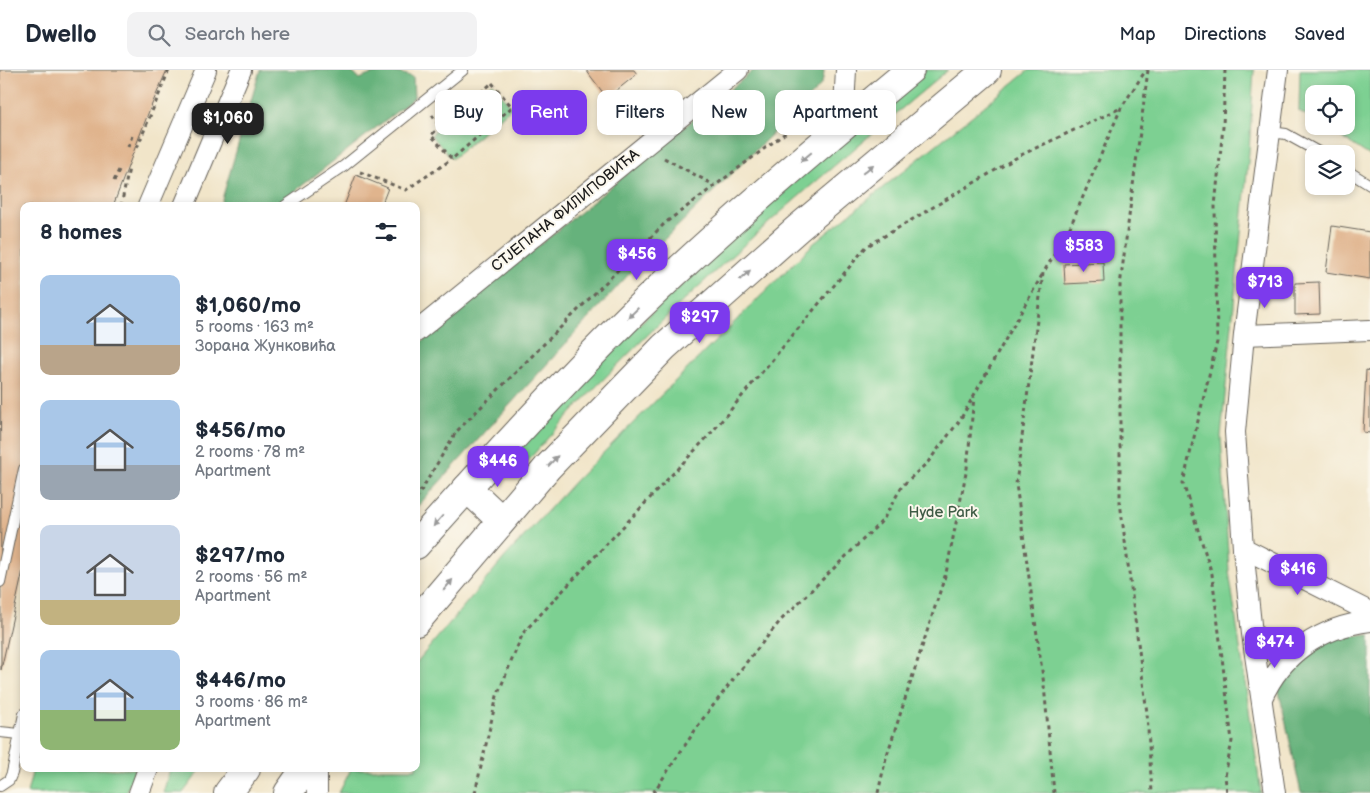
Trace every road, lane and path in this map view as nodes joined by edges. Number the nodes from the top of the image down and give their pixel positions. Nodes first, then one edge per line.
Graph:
1 (170, 70) edge
2 (206, 70) edge
3 (241, 70) edge
4 (463, 70) edge
5 (738, 70) edge
6 (846, 70) edge
7 (910, 70) edge
8 (987, 70) edge
9 (1147, 70) edge
10 (1278, 70) edge
11 (845, 90) edge
12 (886, 90) edge
13 (1121, 108) junction
14 (1271, 132) junction
15 (781, 135) edge
16 (832, 135) edge
17 (132, 136) dead end
18 (1306, 145) edge
19 (128, 147) dead end
20 (643, 147) junction
21 (137, 148) dead end
22 (452, 159) junction
23 (344, 166) junction
24 (129, 168) dead end
25 (119, 170) dead end
26 (1355, 176) edge
27 (114, 181) dead end
28 (714, 185) junction
29 (1370, 185) edge
30 (123, 202) edge
31 (150, 202) edge
32 (186, 202) edge
33 (292, 202) edge
34 (1043, 273) junction
35 (420, 329) edge
36 (1370, 330) edge
37 (1244, 335) junction
38 (975, 394) junction
39 (20, 487) edge
40 (467, 488) junction
41 (420, 492) edge
42 (502, 520) junction
43 (420, 541) edge
44 (1243, 548) junction
45 (0, 582) edge
46 (1370, 612) edge
47 (420, 617) edge
48 (1370, 621) edge
49 (1262, 698) junction
50 (0, 732) edge
51 (20, 734) joint
52 (147, 772) edge
53 (244, 772) edge
54 (304, 772) edge
55 (317, 772) edge
56 (0, 786) edge
57 (139, 793) edge
58 (228, 793) edge
59 (288, 793) edge
60 (317, 793) edge
61 (474, 793) edge
62 (653, 793) edge
63 (878, 793) edge
64 (1054, 793) edge
65 (1152, 793) edge
66 (1274, 793) edge

1 - 21 path
2 - 31 street
3 - 32 street
4 - 23 lane
5 - 20 street, СТЈЕПАНА ФИЛИПОВИЋА
6 - 11 street
7 - 12 main road
42 -> 8 main road
9 - 13 path
9 - 65 path
10 - 14 street
13 - 34 path
13 - 61 path
14 - 18 lane
14 - 37 street
15 - 28 path
16 -> 40 main road
17 - 19 path
20 - 28 path
20 - 35 street, СТЈЕПАНА ФИЛИПОВИЋА
22 - 22 path
22 - 23 path
23 - 33 lane
24 - 30 path
25 - 27 path
26 - 29 lane
28 - 41 path
34 - 38 path
34 - 64 path
36 - 37 street
37 - 44 street
38 - 62 path
38 - 63 path
39 - 45 lane
40 - 42 main road
40 -> 43 main road
47 -> 42 main road
44 - 46 street
44 - 49 street
48 - 49 street
49 - 66 street
50 - 51 lane
51 - 56 lane
52 - 57 street
53 - 58 main road
54 - 59 main road
55 - 60 street

